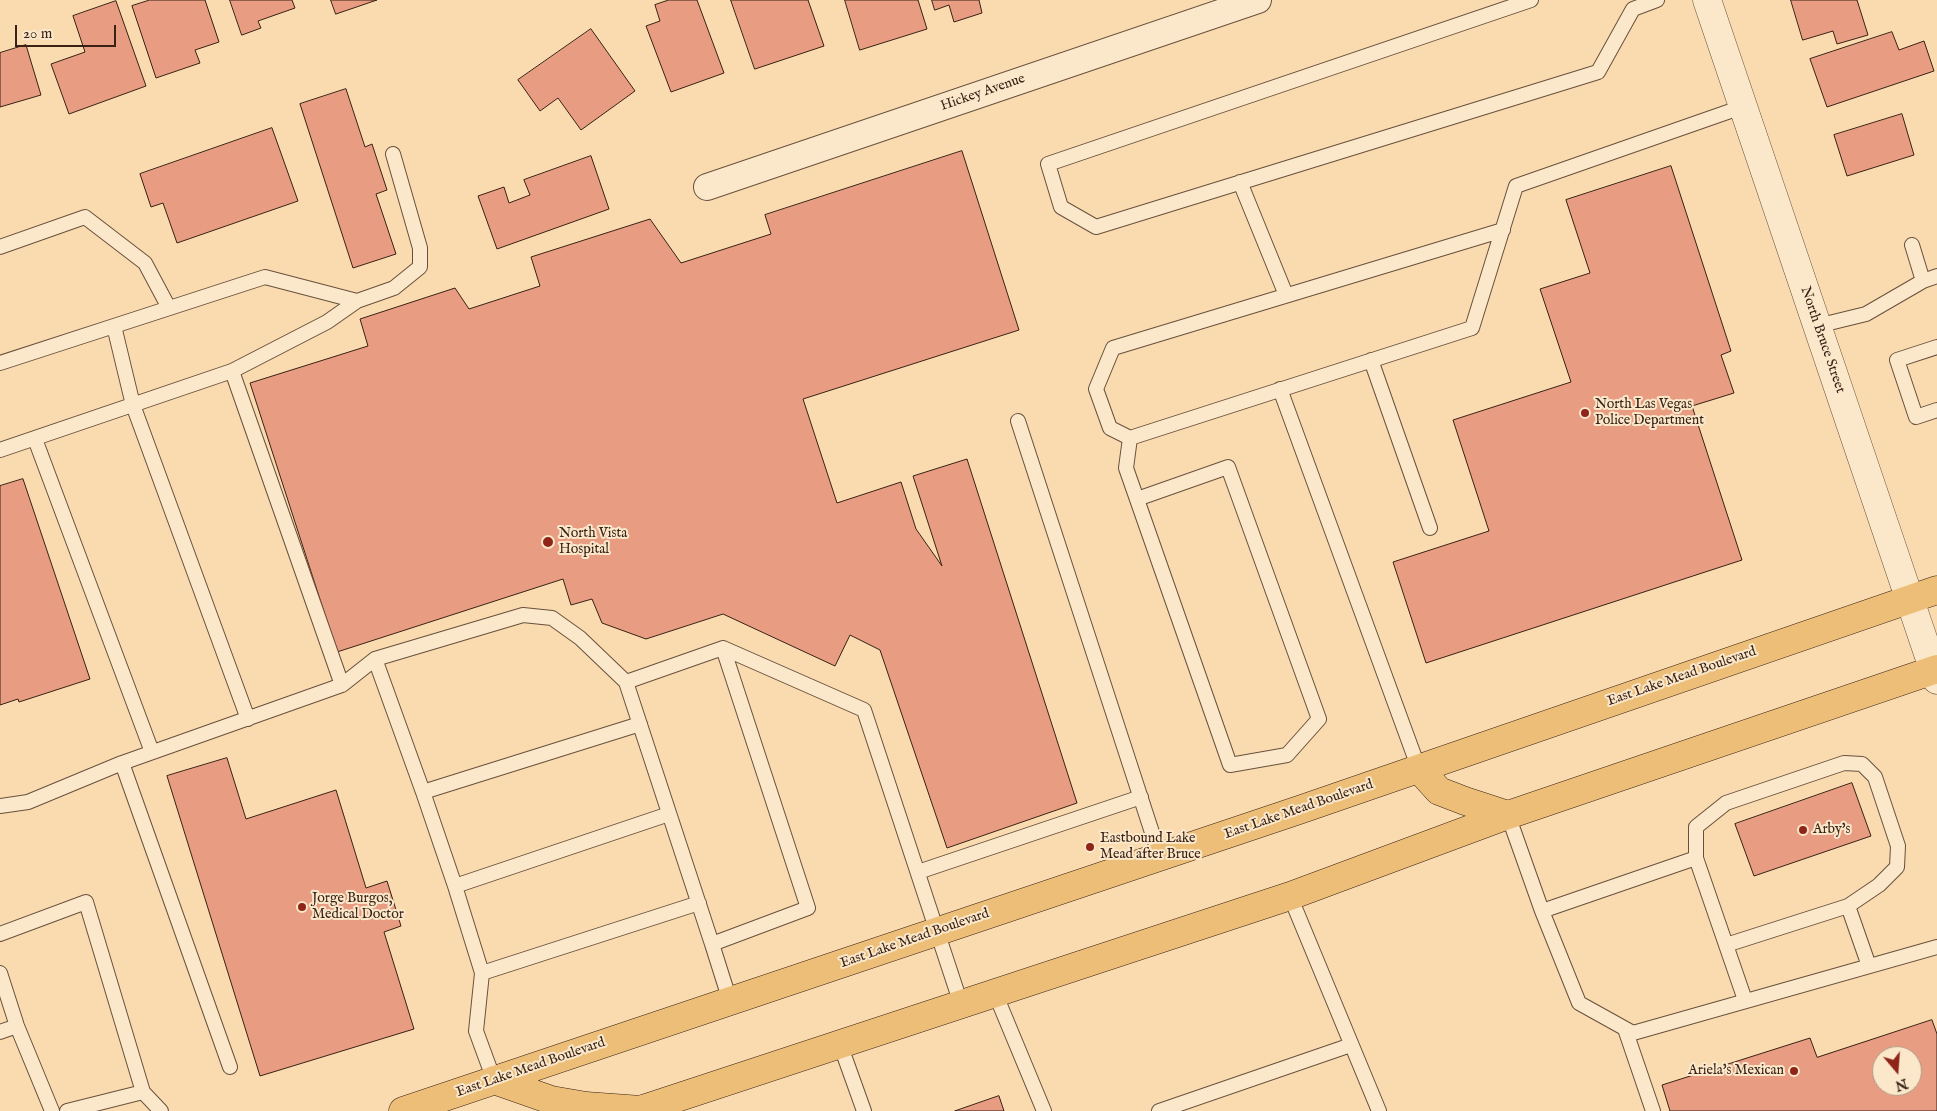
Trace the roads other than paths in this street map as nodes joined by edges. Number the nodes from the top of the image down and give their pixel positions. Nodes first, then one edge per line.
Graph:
1 (1258, 0) edge
2 (1530, 0) edge
3 (1657, 0) edge
4 (1706, 0) edge
5 (1742, 107) junction
6 (393, 154) dead end
7 (1240, 182) junction
8 (707, 187) dead end
9 (1502, 230) junction
10 (1912, 245) dead end
11 (0, 247) edge
12 (1937, 276) edge
13 (1923, 281) junction
14 (1286, 295) junction
15 (357, 301) junction
16 (169, 308) junction
17 (114, 326) junction
18 (1817, 326) junction
19 (1937, 347) edge
20 (1371, 360) junction
21 (0, 362) edge
22 (232, 372) junction
23 (1280, 389) junction
24 (133, 405) junction
25 (1937, 410) edge
26 (1018, 420) dead end
27 (1130, 438) junction
28 (35, 439) junction
29 (0, 450) edge
30 (1137, 499) junction
31 (1430, 528) dead end
32 (1937, 590) edge
33 (1909, 599) junction
34 (723, 648) junction
35 (375, 659) junction
36 (1936, 673) edge
37 (626, 682) junction
38 (342, 685) junction
39 (248, 719) junction
40 (640, 724) junction
41 (152, 752) junction
42 (122, 763) junction
43 (1419, 769) junction
44 (423, 792) junction
45 (1140, 797) junction
46 (0, 806) edge
47 (669, 814) junction
48 (1508, 815) junction
49 (1160, 857) junction
50 (1696, 858) junction
51 (918, 872) junction
52 (455, 886) junction
53 (1290, 896) junction
54 (699, 904) junction
55 (1848, 906) junction
56 (1542, 911) junction
57 (938, 931) junction
58 (0, 934) edge
59 (712, 944) junction
60 (1726, 945) junction
61 (1937, 947) edge
62 (1869, 966) junction
63 (0, 973) edge
64 (482, 973) junction
65 (995, 993) junction
66 (1744, 1000) junction
67 (730, 1001) junction
68 (961, 1004) junction
69 (17, 1026) junction
70 (1625, 1029) junction
71 (0, 1032) edge
72 (840, 1044) junction
73 (1351, 1045) junction
74 (230, 1067) dead end
75 (494, 1080) junction
76 (143, 1092) junction
77 (52, 1111) edge
78 (67, 1111) edge
79 (161, 1111) edge
80 (403, 1111) edge
81 (640, 1111) edge
82 (864, 1111) edge
83 (1044, 1111) edge
84 (1159, 1111) edge
85 (1379, 1111) edge
86 (1653, 1111) edge

1 - 8 street, Hickey Avenue
2 - 7 lane
3 - 7 lane
4 - 5 street, North Bruce Street
5 - 9 lane
5 - 18 street, North Bruce Street
6 - 15 lane
7 - 14 lane
9 - 14 lane
9 - 20 lane
10 - 13 lane
11 - 16 lane
12 - 13 lane
13 - 18 lane
14 - 27 lane
15 - 16 lane
15 - 22 lane
16 - 17 lane
17 - 21 lane
17 - 24 lane
18 - 33 street, North Bruce Street
19 - 25 lane
20 - 23 lane
20 - 31 lane
22 - 24 lane
22 - 38 lane
23 - 27 lane
23 - 43 lane
24 - 28 lane
24 - 39 lane
26 - 45 lane
27 - 30 lane
28 - 29 lane
28 - 41 lane
30 - 30 lane
32 - 33 main road, East Lake Mead Boulevard
33 - 36 street, North Bruce Street
33 - 43 main road, East Lake Mead Boulevard
34 - 37 lane
34 - 51 lane
34 - 59 lane
35 - 37 lane
35 - 38 lane
35 - 44 lane
36 - 48 main road
37 - 40 lane
38 - 39 lane
39 - 41 lane
40 - 44 lane
40 - 47 lane
41 - 42 lane
42 - 46 lane
42 - 74 lane
43 - 48 main road
43 - 49 main road, East Lake Mead Boulevard
44 - 52 lane
45 - 49 lane
45 - 51 lane
47 - 52 lane
47 - 54 lane
48 - 53 main road
48 - 56 lane
49 - 57 main road, East Lake Mead Boulevard
50 - 55 lane
50 - 56 lane
50 - 60 lane
51 - 57 lane
52 - 64 lane
53 - 65 main road
53 - 73 lane
54 - 59 lane
54 - 64 lane
55 - 60 lane
55 - 62 lane
56 - 70 lane
57 - 67 main road, East Lake Mead Boulevard
57 - 68 lane
58 - 76 lane
59 - 67 lane
60 - 66 lane
61 - 62 lane
62 - 66 lane
63 - 69 lane
64 - 75 lane
65 - 68 main road
65 - 83 lane
66 - 70 lane
67 - 75 main road, East Lake Mead Boulevard
68 - 72 main road
69 - 71 lane
69 - 77 lane
70 - 86 lane
72 - 81 main road
72 - 82 lane
73 - 84 lane
73 - 85 lane
75 - 80 main road, East Lake Mead Boulevard
75 - 81 main road
76 - 78 lane
76 - 79 lane

